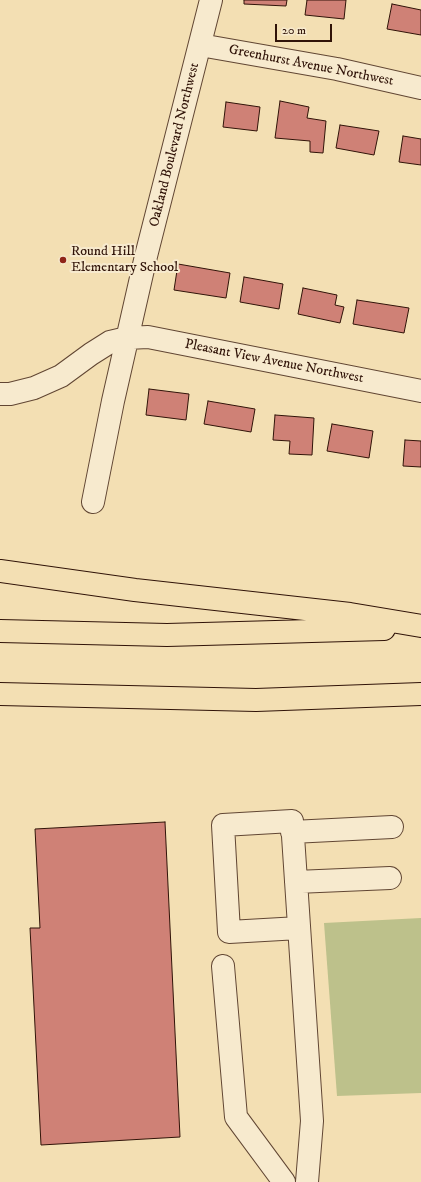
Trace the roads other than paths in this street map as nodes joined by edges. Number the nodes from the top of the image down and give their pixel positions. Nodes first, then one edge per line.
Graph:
1 (211, 0) edge
2 (200, 45) junction
3 (421, 88) edge
4 (128, 338) junction
5 (421, 391) edge
6 (0, 394) edge
7 (93, 502) dead end
8 (0, 571) edge
9 (421, 627) edge
10 (0, 631) edge
11 (0, 694) edge
12 (421, 694) edge
13 (392, 827) dead end
14 (292, 832) junction
15 (390, 878) dead end
16 (296, 882) junction
17 (299, 928) junction
18 (223, 966) dead end
19 (284, 1182) edge
20 (307, 1182) edge

1 - 2 street, Oakland Boulevard Northwest
2 - 3 street, Greenhurst Avenue Northwest
2 - 4 street, Oakland Boulevard Northwest
4 - 5 street, Pleasant View Avenue Northwest
4 - 6 street, Pleasant View Avenue Northwest
4 - 7 street, Oakland Boulevard Northwest
8 - 9 highway
9 - 10 highway
11 - 12 highway
13 - 14 street
14 - 16 street
14 - 17 street
15 - 16 street
16 - 17 street
17 - 20 street
18 - 19 street

